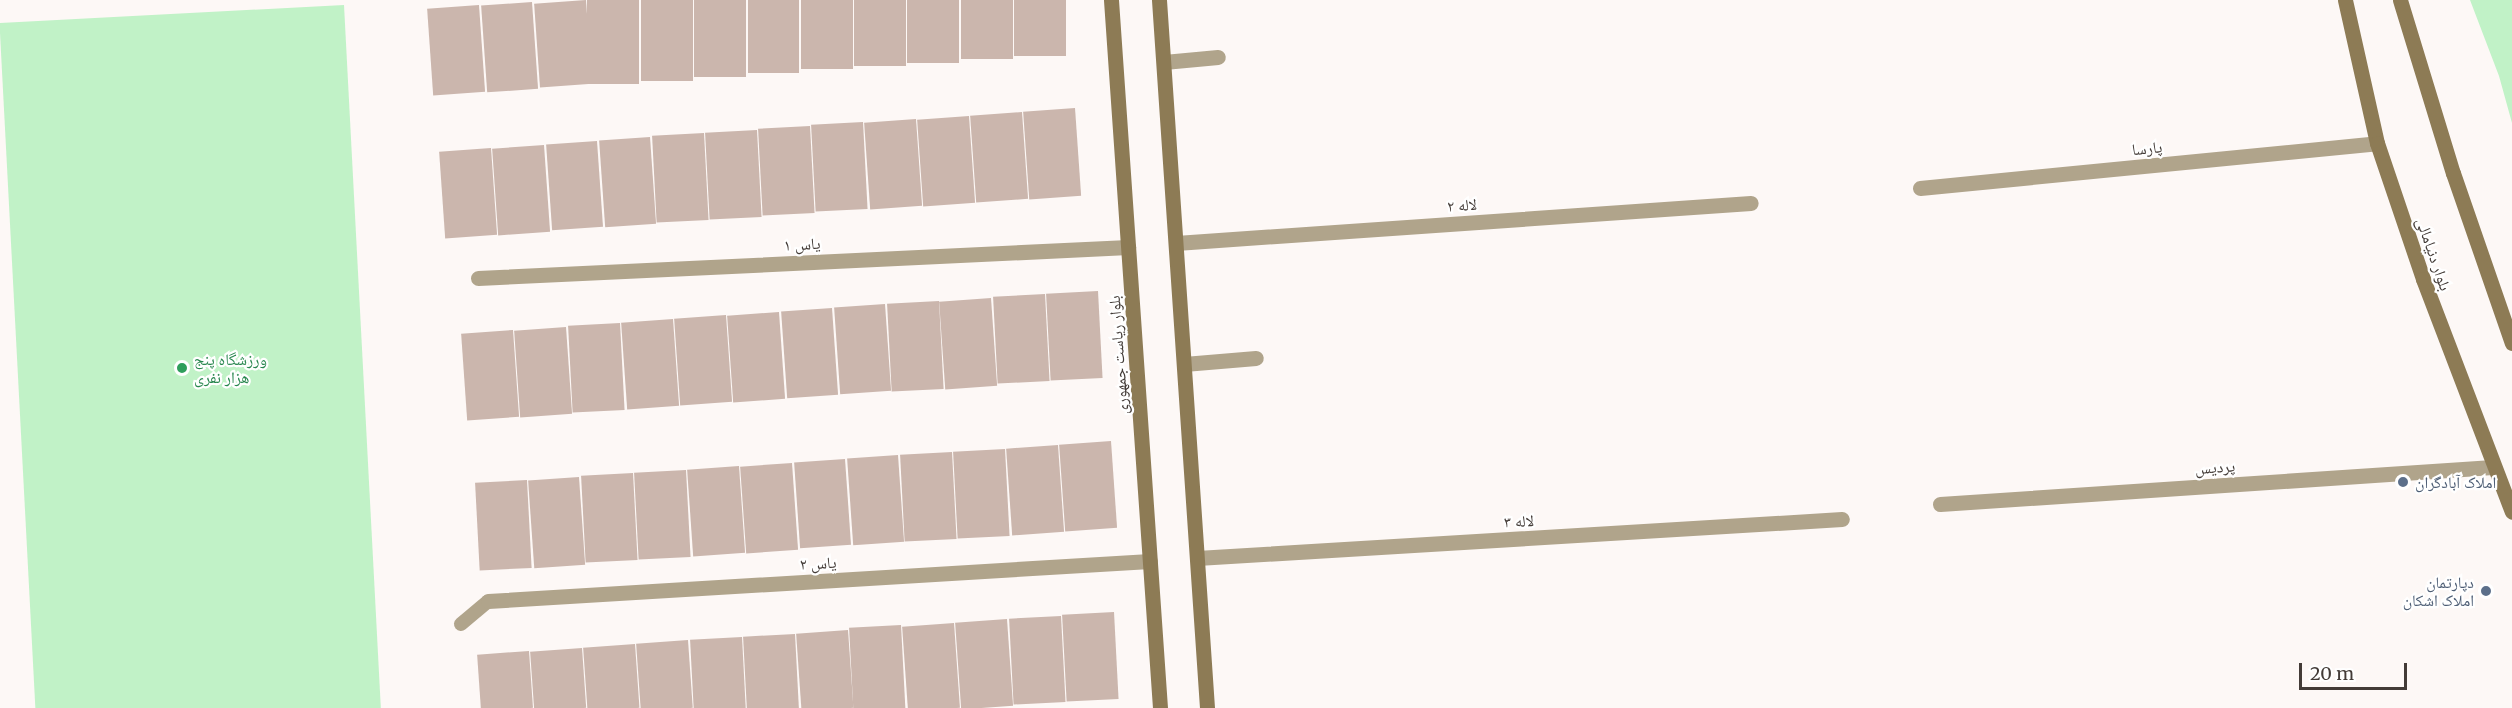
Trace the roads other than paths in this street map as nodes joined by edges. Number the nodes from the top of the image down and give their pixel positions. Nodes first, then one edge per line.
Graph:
1 (1111, 0) edge
2 (1159, 0) edge
3 (2345, 0) edge
4 (2400, 0) edge
5 (1218, 57) dead end
6 (1164, 62) junction
7 (2377, 143) junction
8 (1920, 188) dead end
9 (1751, 203) dead end
10 (1176, 243) junction
11 (1128, 247) junction
12 (478, 278) dead end
13 (2512, 343) edge
14 (1256, 358) dead end
15 (1184, 364) junction
16 (2493, 467) junction
17 (1940, 504) dead end
18 (2512, 512) edge
19 (1842, 519) dead end
20 (1197, 558) junction
21 (1150, 561) junction
22 (488, 601) joint
23 (461, 624) dead end
24 (1160, 708) edge
25 (1207, 708) edge

1 - 11 street, بلوار ریاست جمهوری
2 - 6 street
3 - 7 street, بلوار دنیامالی
4 - 13 street
5 - 6 street
6 - 10 street
7 - 8 street, پارسا
7 - 16 street, بلوار دنیامالی
9 - 10 street, لاله ۲
10 - 15 street
11 - 12 street, یاس ۱
11 - 21 street, بلوار ریاست جمهوری
14 - 15 street
15 - 20 street
16 - 17 street, پردیس
16 - 18 street, بلوار دنیامالی
19 - 20 street, لاله ۳
20 - 25 street
21 - 22 street, یاس ۲
21 - 24 street, بلوار ریاست جمهوری
22 - 23 lane

